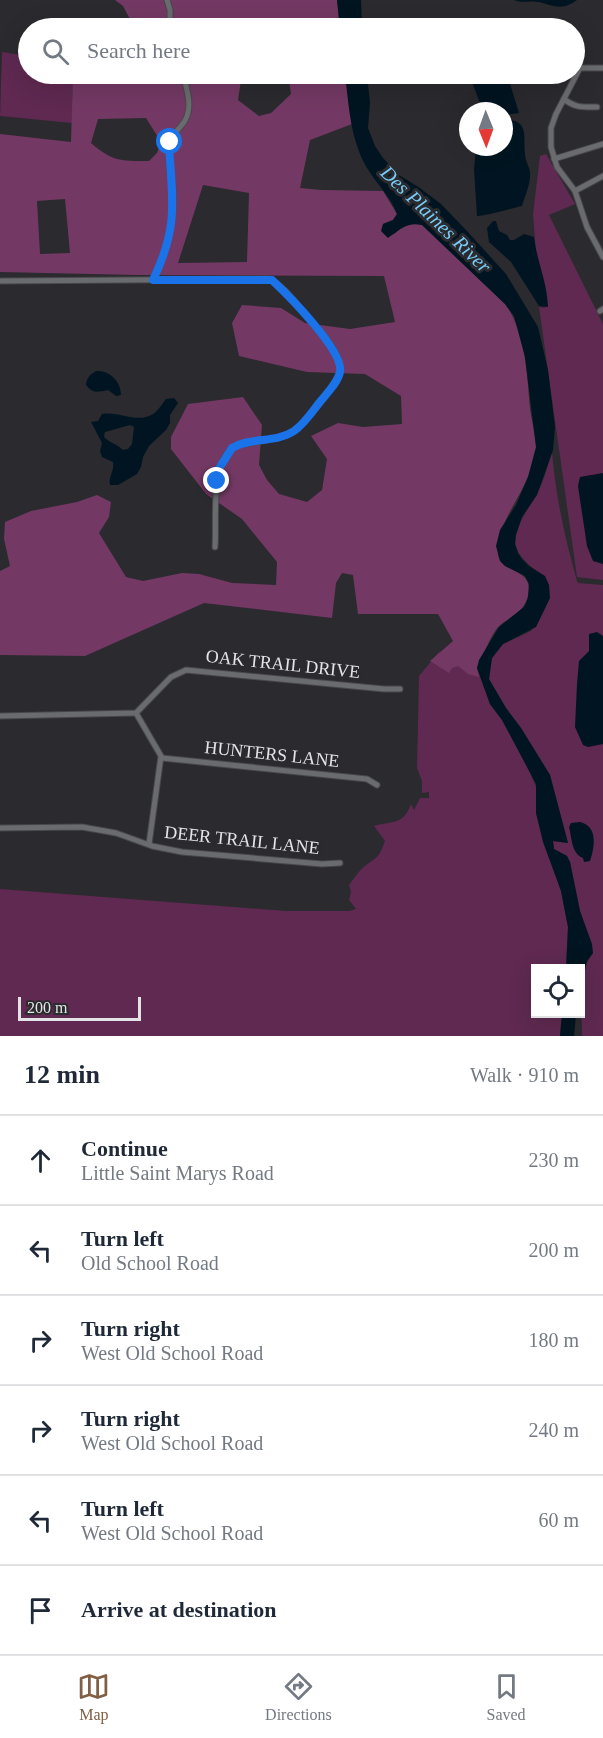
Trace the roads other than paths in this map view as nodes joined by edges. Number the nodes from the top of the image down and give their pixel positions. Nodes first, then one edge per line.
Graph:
1 (167, 0) edge
2 (170, 18) edge
3 (585, 68) edge
4 (603, 68) edge
5 (185, 84) edge
6 (572, 84) edge
7 (564, 99) junction
8 (597, 107) dead end
9 (603, 144) edge
10 (554, 159) junction
11 (603, 176) edge
12 (574, 191) junction
13 (603, 257) edge
14 (153, 280) junction
15 (0, 281) edge
16 (215, 547) dead end
17 (400, 689) dead end
18 (136, 713) junction
19 (0, 716) edge
20 (162, 758) junction
21 (377, 784) dead end
22 (0, 828) edge
23 (150, 844) junction
24 (339, 862) dead end

1 - 2 street
3 - 4 street
5 - 14 street
6 - 7 street
7 - 8 street
7 - 10 street
9 - 10 street
10 - 12 street
11 - 12 street
12 - 13 street
14 - 15 street
14 - 16 street
17 - 18 street, OAK TRAIL DRIVE
18 - 19 street
18 - 20 street
20 - 21 street, HUNTERS LANE
20 - 23 street
22 - 23 street, DEER TRAIL LANE
23 - 24 street, DEER TRAIL LANE

